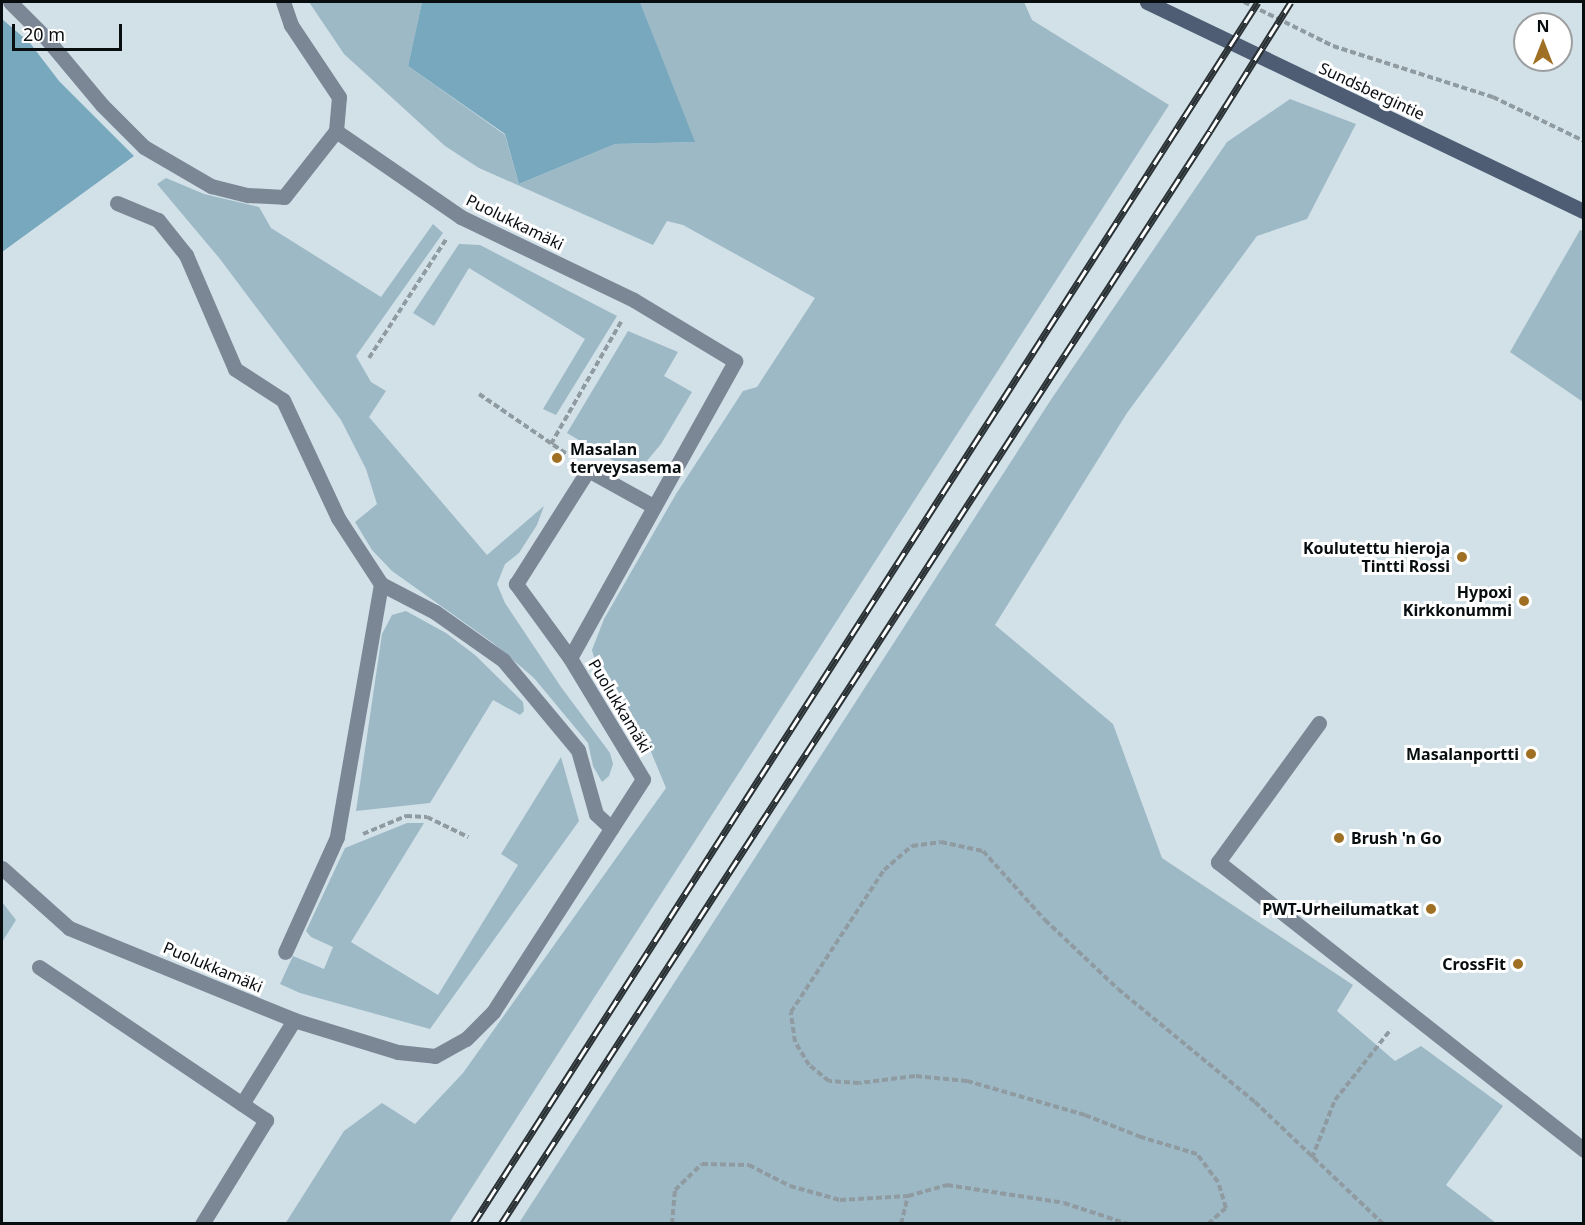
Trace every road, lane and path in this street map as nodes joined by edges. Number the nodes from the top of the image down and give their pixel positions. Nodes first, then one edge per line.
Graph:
1 (10, 2) edge
2 (283, 2) edge
3 (1147, 2) edge
4 (1244, 2) edge
5 (336, 131) junction
6 (1584, 141) edge
7 (117, 203) dead end
8 (1584, 211) edge
9 (461, 217) junction
10 (634, 300) junction
11 (369, 358) dead end
12 (479, 394) dead end
13 (551, 444) junction
14 (588, 470) junction
15 (653, 506) junction
16 (381, 584) junction
17 (570, 658) junction
18 (1319, 723) dead end
19 (611, 828) junction
20 (337, 837) junction
21 (468, 837) dead end
22 (2, 868) edge
23 (285, 952) dead end
24 (39, 967) dead end
25 (1405, 1012) junction
26 (294, 1020) junction
27 (242, 1104) junction
28 (1584, 1150) edge
29 (1312, 1158) junction
30 (909, 1196) junction
31 (202, 1224) edge
32 (672, 1224) edge
33 (901, 1224) edge
34 (1128, 1224) edge
35 (1208, 1224) edge
36 (1383, 1224) edge

1 - 5 street
2 - 5 street
3 - 8 main road, Sundsbergintie
4 - 6 path
5 - 9 street, Puolukkamäki
7 - 16 street
9 - 10 street, Puolukkamäki
9 - 11 path
10 - 13 path
10 - 15 street, Puolukkamäki
12 - 13 path
13 - 14 path
14 - 15 street
14 - 17 street
15 - 17 street, Puolukkamäki
16 - 19 street
16 - 20 street
17 - 19 street, Puolukkamäki
18 - 25 street
19 - 26 street, Puolukkamäki
20 - 21 path
20 - 23 street
22 - 26 street, Puolukkamäki
24 - 27 street
25 - 28 street
25 - 29 path
26 - 27 street
27 - 31 street
29 - 35 path
29 - 36 path
30 - 32 path
30 - 33 path
30 - 34 path

